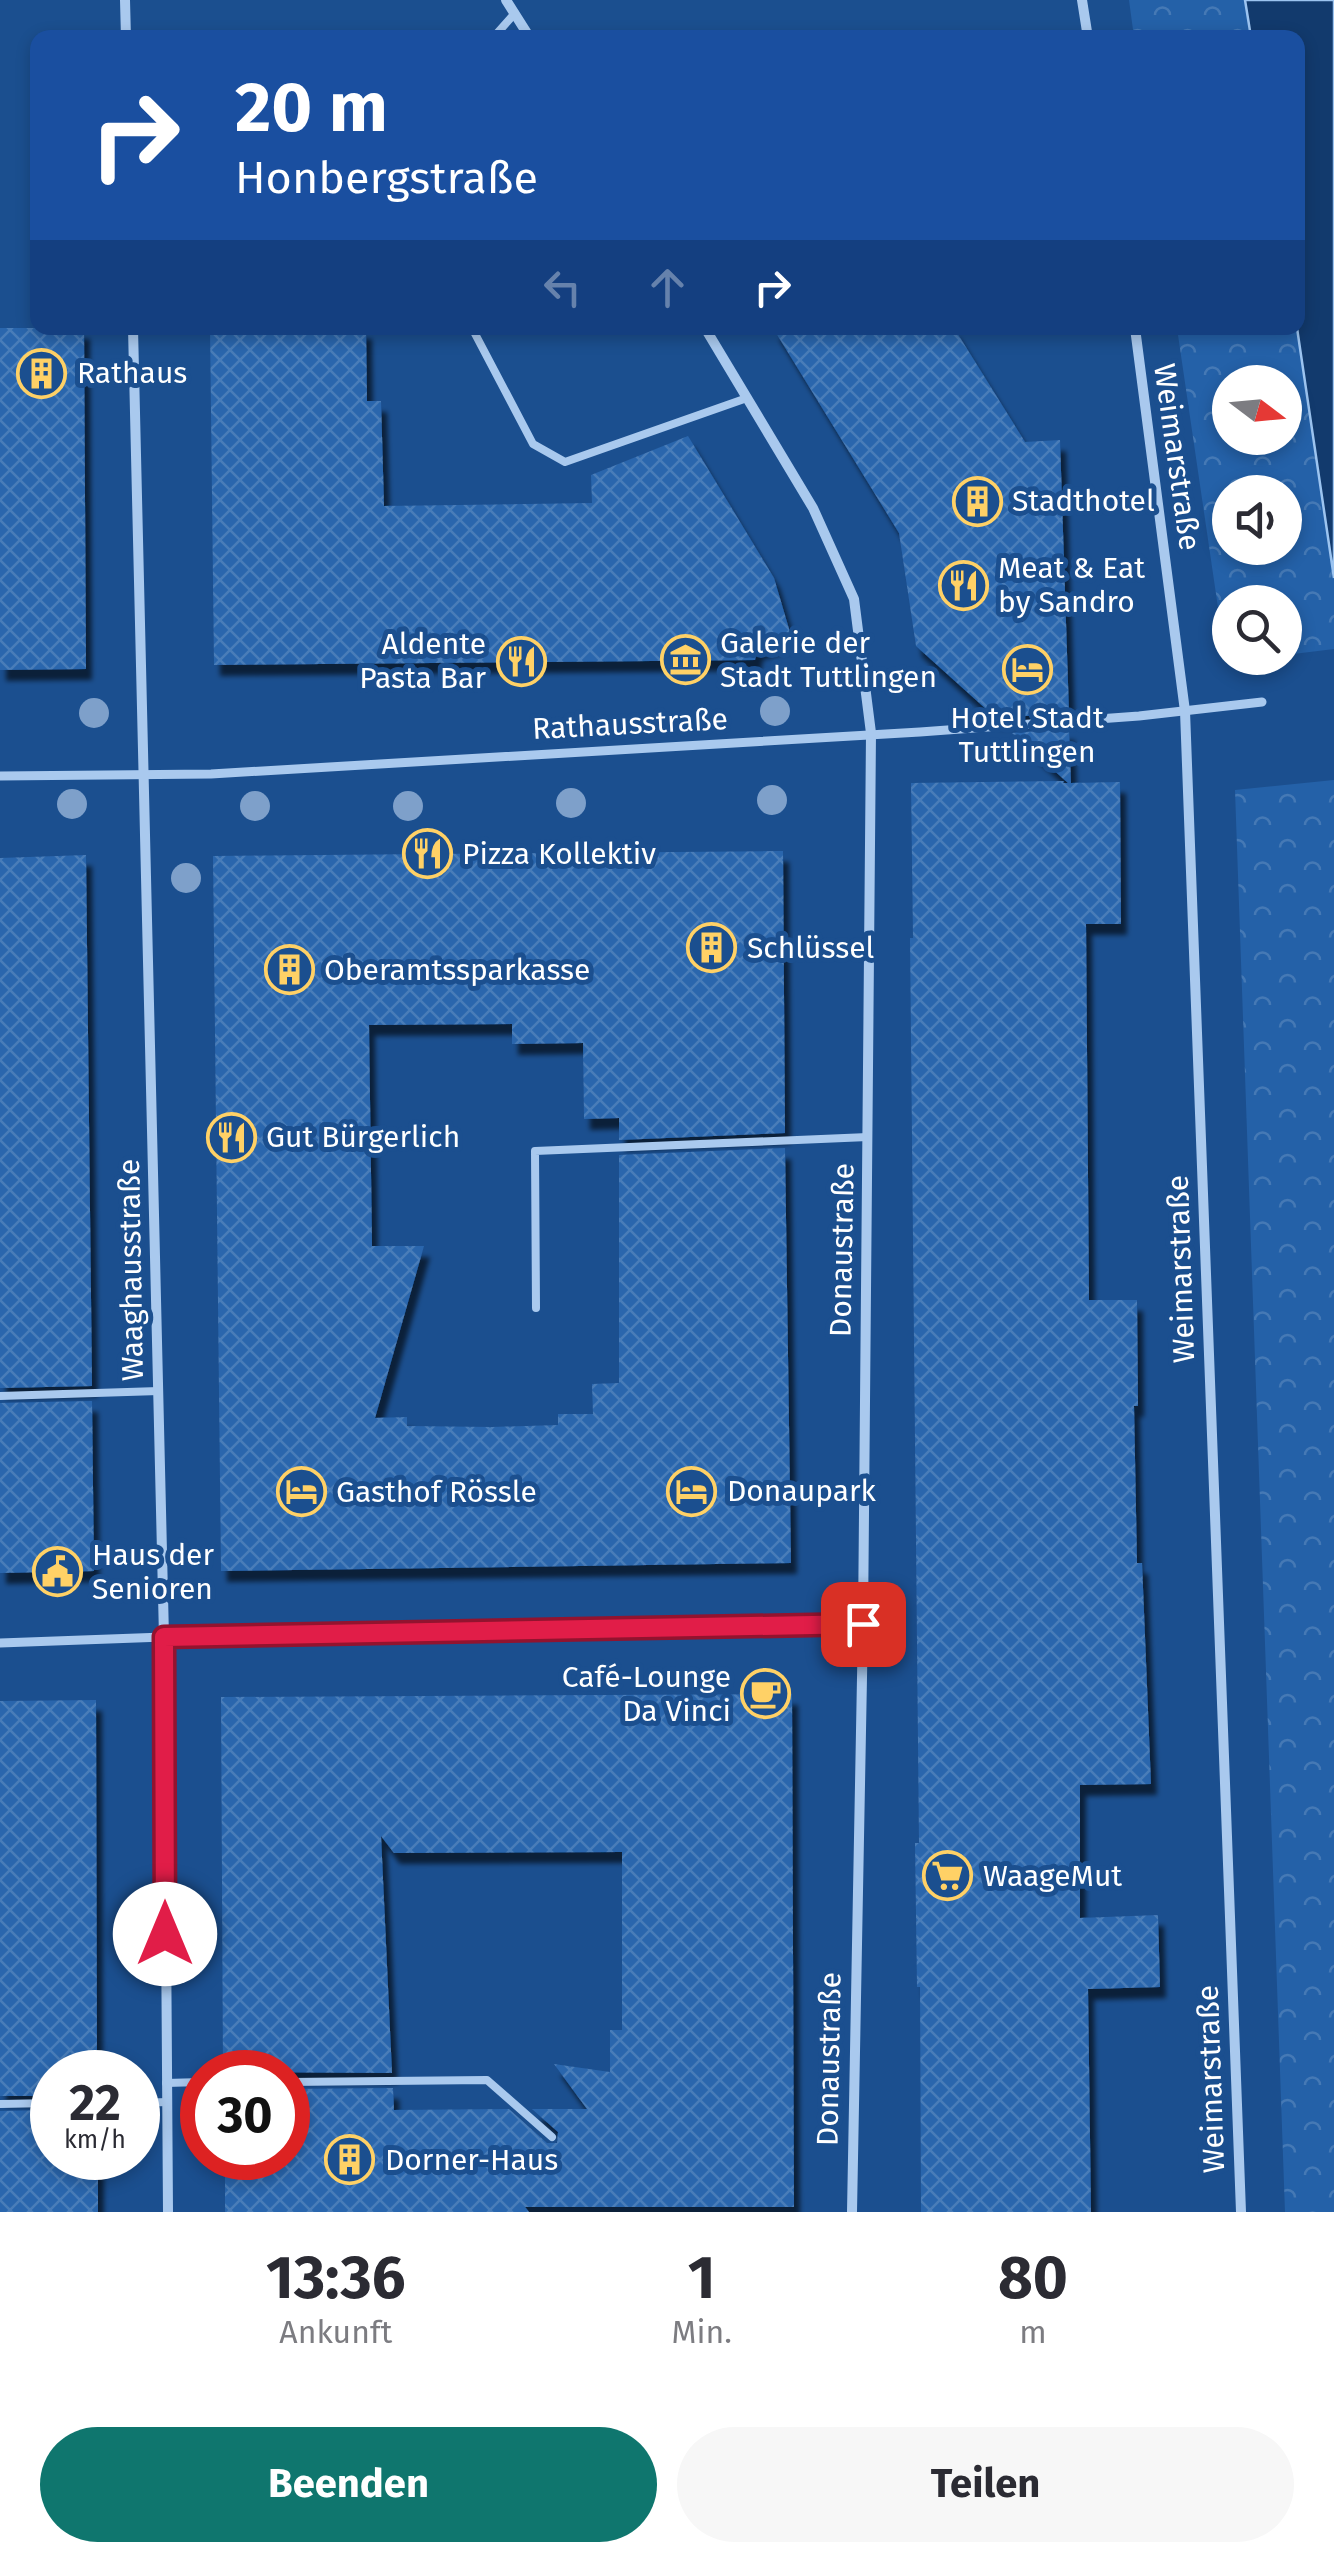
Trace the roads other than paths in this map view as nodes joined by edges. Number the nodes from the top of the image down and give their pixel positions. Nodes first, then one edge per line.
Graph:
1 (125, 0) edge
2 (506, 0) edge
3 (1082, 0) edge
4 (515, 12) junction
5 (126, 30) edge
6 (500, 30) edge
7 (525, 30) edge
8 (1087, 30) edge
9 (133, 335) edge
10 (476, 335) edge
11 (709, 335) edge
12 (1135, 335) edge
13 (748, 398) junction
14 (1262, 702) dead end
15 (1185, 711) junction
16 (872, 733) junction
17 (0, 776) edge
18 (145, 776) junction
19 (868, 1137) junction
20 (536, 1308) dead end
21 (158, 1391) junction
22 (0, 1396) edge
23 (863, 1624) junction
24 (164, 1637) junction
25 (0, 1643) edge
26 (166, 2082) junction
27 (180, 2082) edge
28 (310, 2082) edge
29 (160, 2102) edge
30 (168, 2102) junction
31 (30, 2103) edge
32 (0, 2104) edge
33 (552, 2137) dead end
34 (168, 2212) edge
35 (852, 2212) edge
36 (1241, 2212) edge

1 - 5 street
2 - 4 street
3 - 8 street
4 - 6 lane
4 - 7 street
9 - 18 street, Waaghausstraße
10 - 13 lane
11 - 13 street, Donaustraße
12 - 15 street, Weimarstraße
13 - 16 street, Donaustraße
14 - 15 street, Rathausstraße
15 - 16 street, Rathausstraße
15 - 36 street, Weimarstraße
16 - 18 street, Rathausstraße
16 - 19 street, Donaustraße
17 - 18 street, Rathausstraße
18 - 21 street, Waaghausstraße
19 - 20 lane
19 - 23 street, Donaustraße
21 - 22 lane
21 - 24 street, Waaghausstraße
23 - 24 street
23 - 35 street, Donaustraße
24 - 25 street
24 - 26 street, Waaghausstraße
26 - 27 lane
26 - 30 street, Waaghausstraße
28 - 33 lane
29 - 30 lane
30 - 34 street, Waaghausstraße
31 - 32 lane

